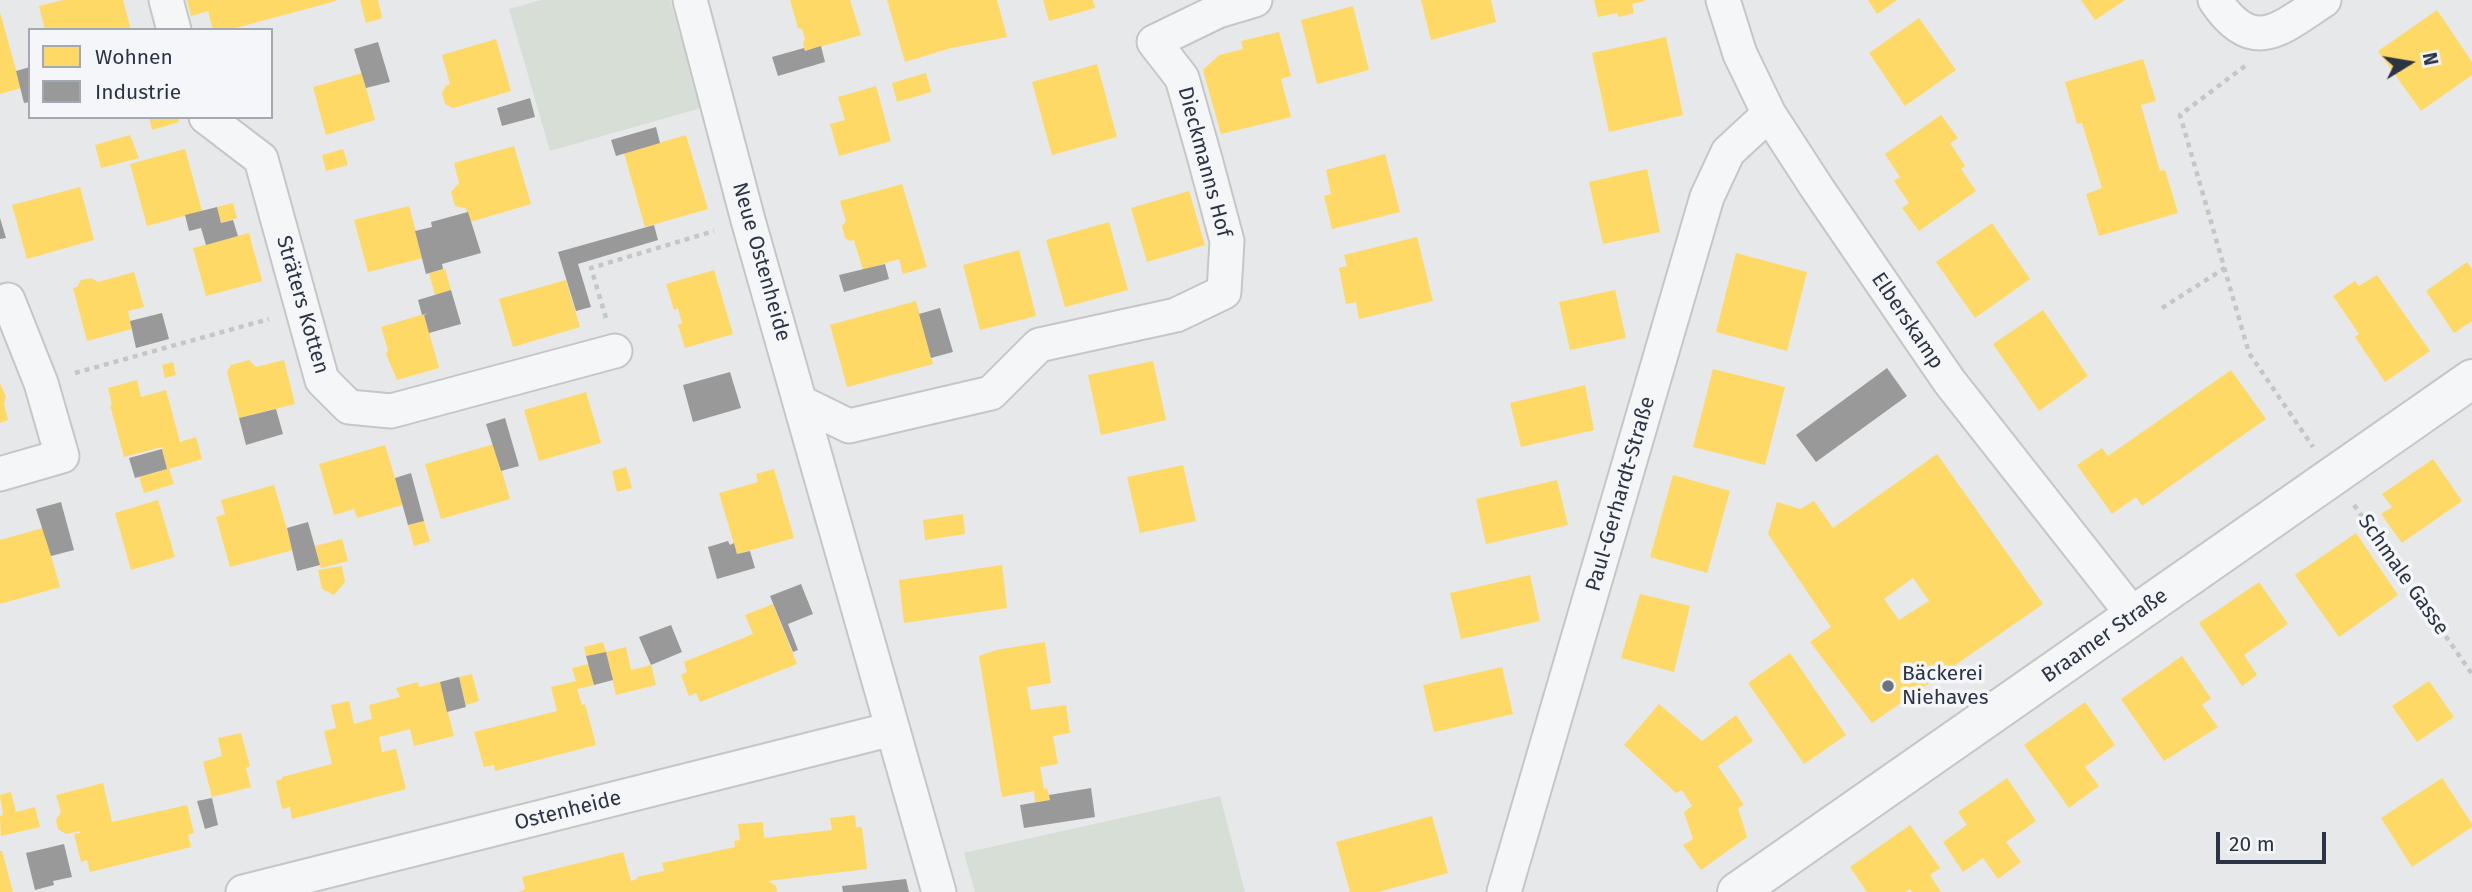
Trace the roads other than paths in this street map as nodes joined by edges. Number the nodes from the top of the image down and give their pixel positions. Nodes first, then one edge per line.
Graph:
1 (166, 0) edge
2 (690, 0) edge
3 (1255, 0) edge
4 (1723, 0) edge
5 (2215, 0) edge
6 (2324, 0) edge
7 (173, 28) edge
8 (1769, 114) junction
9 (209, 119) edge
10 (8, 300) dead end
11 (615, 351) road end
12 (2472, 379) edge
13 (800, 402) junction
14 (0, 474) edge
15 (2134, 616) junction
16 (892, 729) junction
17 (243, 892) edge
18 (939, 892) edge
19 (1504, 892) edge
20 (1737, 892) edge

1 - 7 street
2 - 13 street, Neue Ostenheide
3 - 13 street, Dieckmanns Hof
4 - 8 street, Elberskamp
5 - 6 street
8 - 15 street, Elberskamp
8 - 19 street, Paul-Gerhardt-Straße
9 - 11 street, Sträters Kotten
10 - 14 street
12 - 15 street, Braamer Straße
13 - 16 street, Neue Ostenheide
15 - 20 street, Braamer Straße
16 - 17 street, Ostenheide
16 - 18 street

